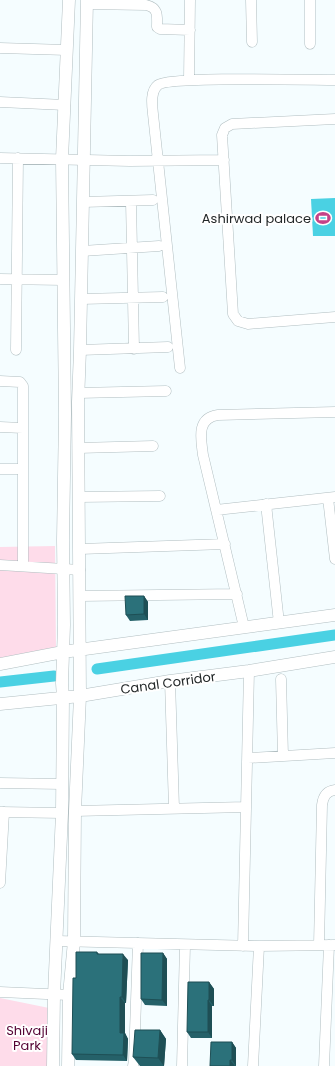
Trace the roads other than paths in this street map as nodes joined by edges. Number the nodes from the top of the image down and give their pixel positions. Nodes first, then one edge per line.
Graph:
1 (69, 0) edge
2 (190, 0) edge
3 (251, 0) edge
4 (310, 0) edge
5 (87, 2) edge
6 (190, 30) junction
7 (252, 42) dead end
8 (310, 44) dead end
9 (0, 48) edge
10 (67, 50) junction
11 (189, 80) junction
12 (335, 80) edge
13 (0, 102) edge
14 (64, 105) junction
15 (335, 119) edge
16 (0, 158) edge
17 (18, 158) junction
18 (62, 159) junction
19 (224, 160) junction
20 (84, 161) junction
21 (158, 161) junction
22 (153, 200) dead end
23 (131, 201) junction
24 (83, 202) junction
25 (159, 246) dead end
26 (132, 248) junction
27 (82, 251) junction
28 (0, 279) edge
29 (16, 279) junction
30 (64, 280) junction
31 (163, 297) dead end
32 (133, 298) junction
33 (81, 299) junction
34 (335, 318) edge
35 (168, 347) dead end
36 (134, 349) junction
37 (16, 350) dead end
38 (80, 350) junction
39 (180, 368) dead end
40 (0, 382) edge
41 (166, 391) dead end
42 (78, 393) junction
43 (335, 412) edge
44 (0, 428) edge
45 (23, 428) junction
46 (153, 446) dead end
47 (78, 448) junction
48 (0, 469) edge
49 (23, 469) junction
50 (160, 496) dead end
51 (79, 497) junction
52 (331, 497) edge
53 (266, 504) junction
54 (216, 510) junction
55 (225, 544) junction
56 (80, 549) junction
57 (335, 559) edge
58 (0, 565) edge
59 (23, 566) junction
60 (63, 569) junction
61 (80, 570) junction
62 (236, 594) junction
63 (80, 596) junction
64 (335, 615) edge
65 (279, 623) junction
66 (244, 627) junction
67 (81, 650) junction
68 (64, 652) junction
69 (335, 657) edge
70 (0, 664) edge
71 (249, 671) junction
72 (281, 679) dead end
73 (170, 681) junction
74 (80, 696) junction
75 (63, 698) junction
76 (0, 704) edge
77 (335, 753) edge
78 (284, 756) junction
79 (248, 758) junction
80 (0, 783) edge
81 (62, 784) junction
82 (335, 790) edge
83 (246, 807) junction
84 (174, 808) junction
85 (75, 810) junction
86 (2, 812) edge
87 (62, 813) junction
88 (0, 883) edge
89 (57, 941) junction
90 (74, 941) junction
91 (138, 943) junction
92 (185, 944) junction
93 (328, 945) edge
94 (242, 946) junction
95 (259, 946) junction
96 (0, 992) edge
97 (54, 995) junction
98 (69, 995) junction
99 (331, 1013) edge
100 (53, 1066) edge
101 (68, 1066) edge
102 (133, 1066) edge
103 (182, 1066) edge
104 (253, 1066) edge
105 (324, 1066) edge

1 - 10 street
2 - 6 street
3 - 7 street
4 - 8 street
5 - 6 street
5 - 20 street
6 - 11 street
9 - 10 street
10 - 14 street
11 - 12 street
11 - 21 street
13 - 14 street
14 - 18 street
15 - 19 street
16 - 17 street
17 - 18 street
17 - 29 street
18 - 20 street
18 - 30 street
19 - 21 street
19 - 34 street
20 - 21 street
20 - 24 street
21 - 39 street
22 - 23 street
23 - 24 street
23 - 26 street
24 - 27 street
25 - 26 street
26 - 27 street
26 - 32 street
27 - 33 street
28 - 29 street
29 - 30 street
29 - 37 street
30 - 60 street
31 - 32 street
32 - 33 street
32 - 36 street
33 - 38 street
35 - 36 street
36 - 38 street
38 - 42 street
40 - 45 street
41 - 42 street
42 - 47 street
43 - 54 street
44 - 45 street
45 - 49 street
46 - 47 street
47 - 51 street
48 - 49 street
49 - 59 street
50 - 51 street
51 - 56 street
52 - 53 street
52 - 57 street
53 - 54 street
53 - 65 street
54 - 55 street
55 - 56 street
55 - 62 street
56 - 61 street
58 - 59 street
59 - 60 street
60 - 61 street
60 - 68 street
61 - 63 street
62 - 63 street
62 - 66 street
63 - 67 street
64 - 65 street
65 - 66 street
66 - 67 street
67 - 68 street
67 - 74 street
68 - 70 street
68 - 75 street
69 - 71 street, Canal Corridor
71 - 73 street, Canal Corridor
71 - 79 street
72 - 78 street
73 - 74 street, Canal Corridor
73 - 84 street
74 - 75 street, Canal Corridor
74 - 85 street
75 - 76 street, Canal Corridor
75 - 81 street
77 - 78 street
78 - 79 street
79 - 83 street
80 - 81 street
81 - 87 street
82 - 93 street
83 - 84 street
83 - 94 street
84 - 85 street
85 - 90 street
86 - 87 street
86 - 88 street
87 - 89 street
89 - 90 street
89 - 97 street
90 - 91 street
90 - 98 street
91 - 92 street
91 - 102 street
92 - 94 street
92 - 103 street
93 - 95 street
93 - 99 street
94 - 95 street
95 - 104 street
96 - 97 street
97 - 98 street
97 - 100 street
98 - 101 street
99 - 105 street

